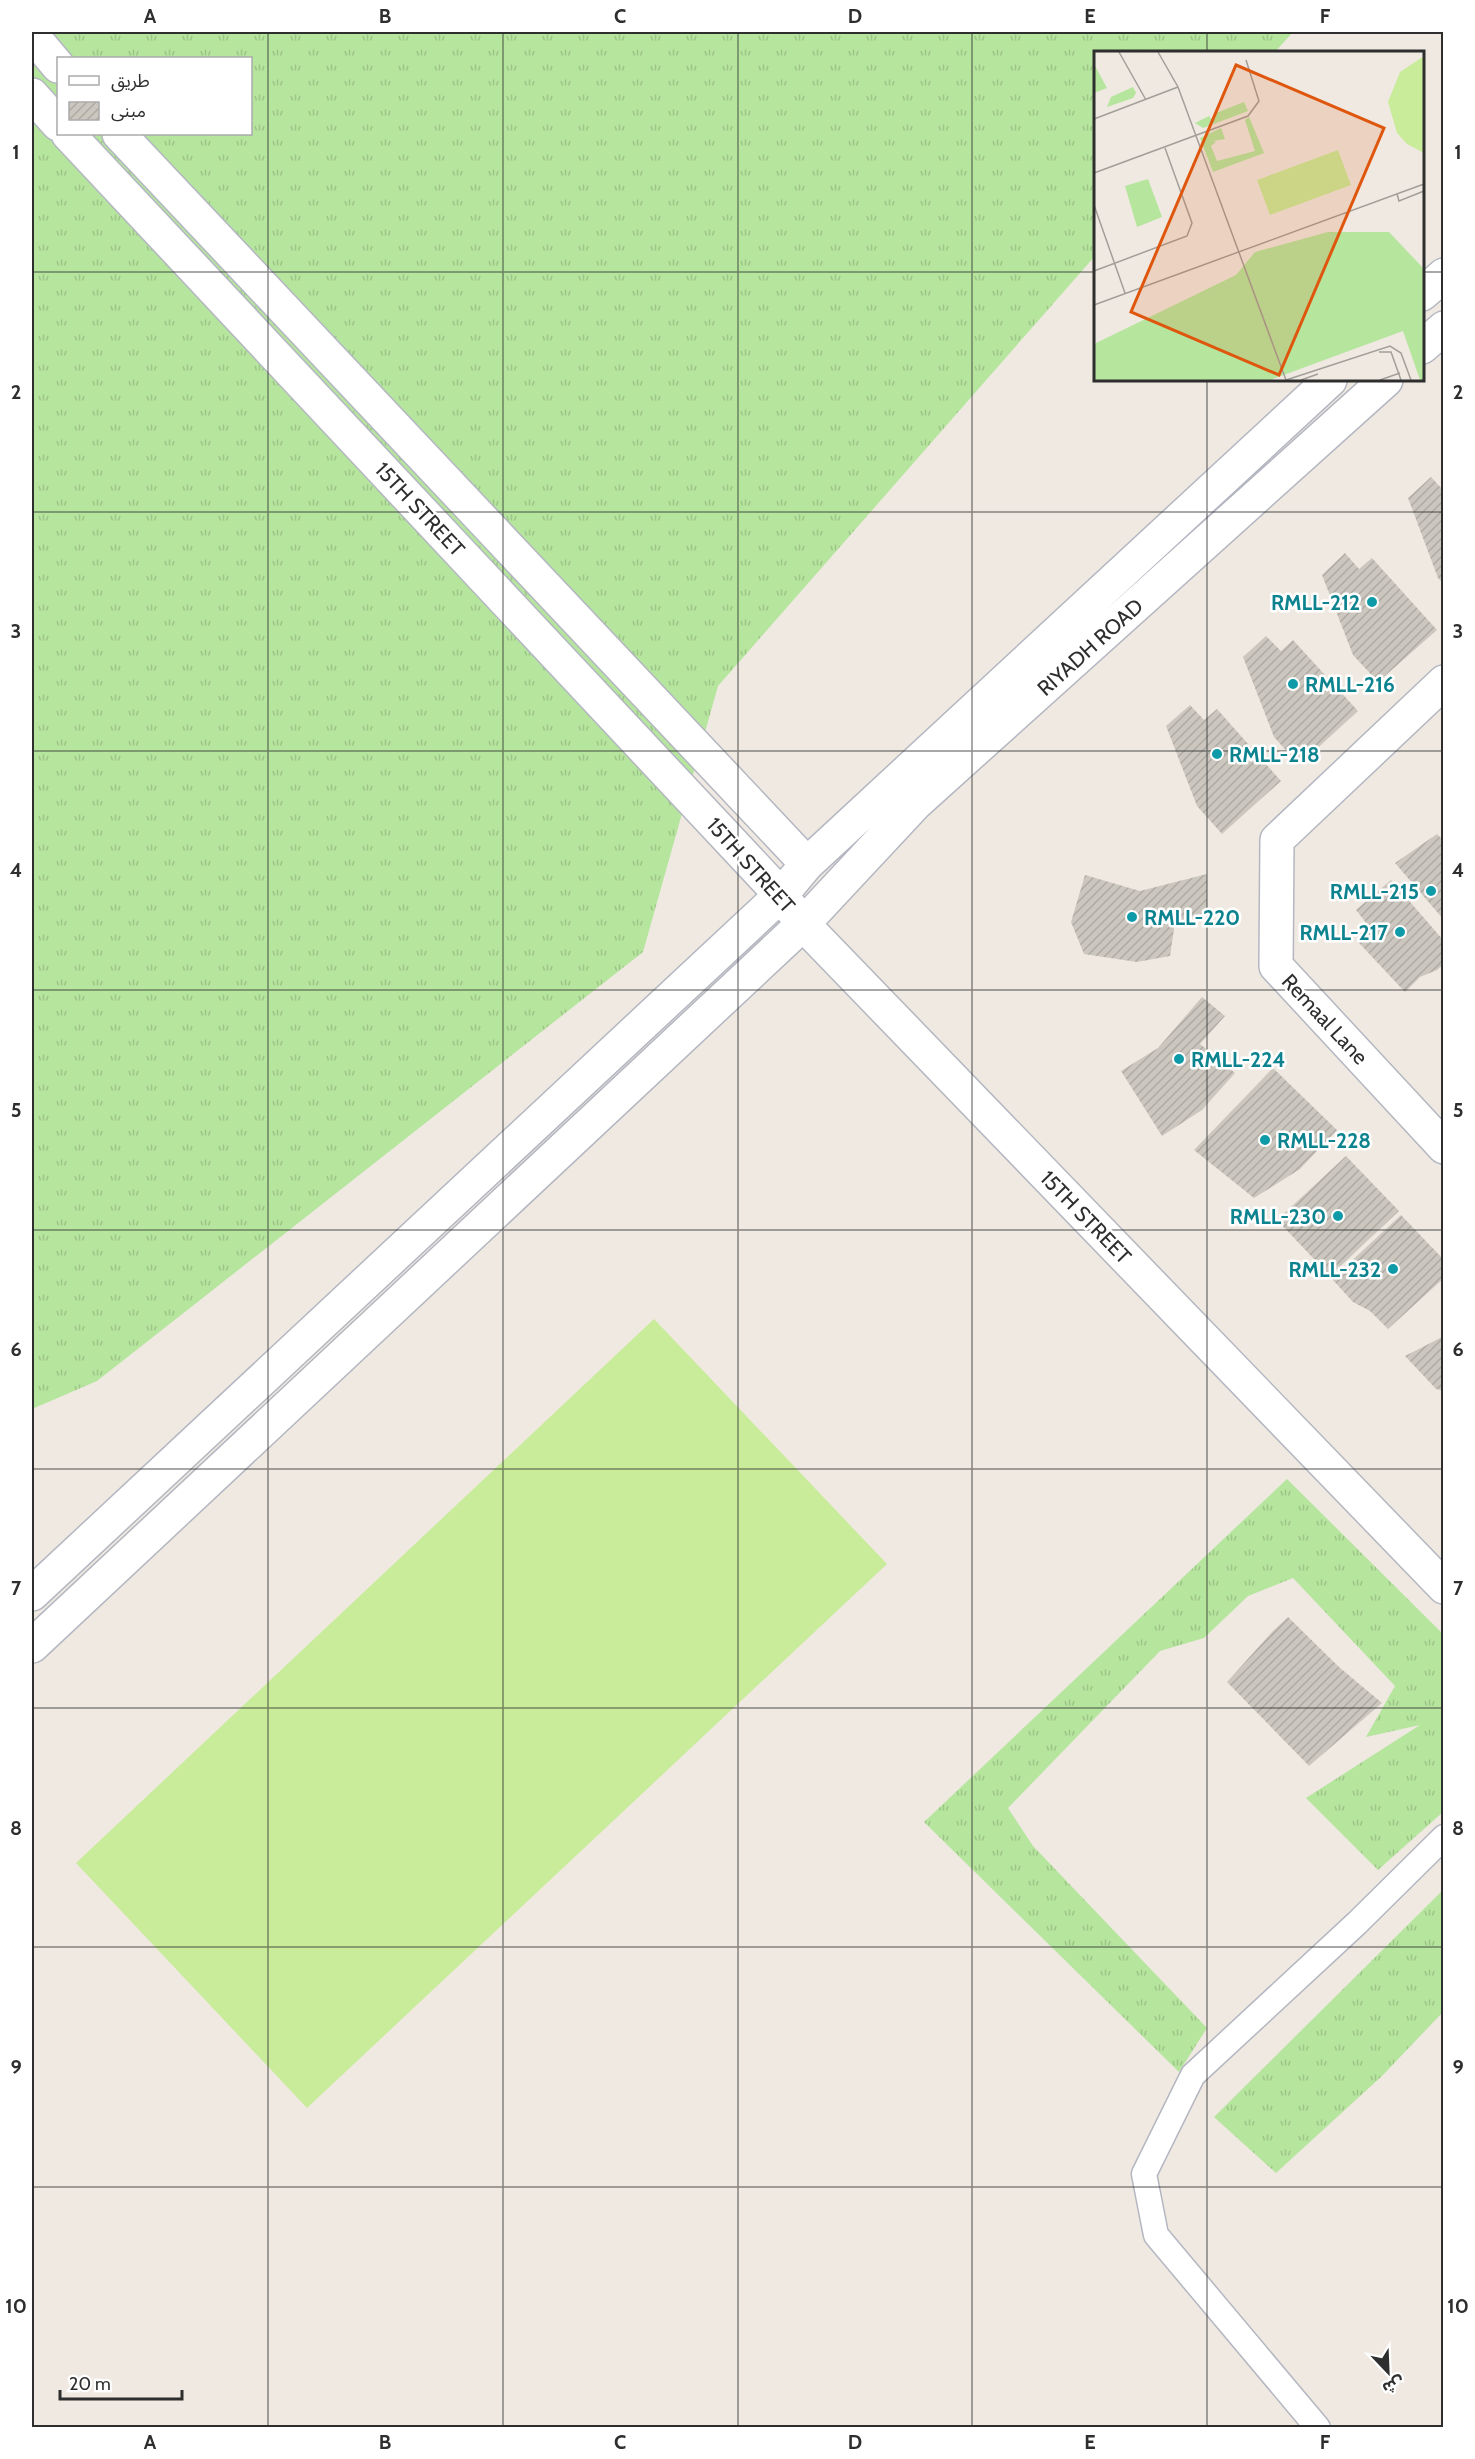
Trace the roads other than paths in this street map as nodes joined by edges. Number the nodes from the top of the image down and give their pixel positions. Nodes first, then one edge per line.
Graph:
1 (32, 35) edge
2 (57, 65) edge
3 (32, 95) edge
4 (57, 123) edge
5 (69, 135) edge
6 (120, 135) edge
7 (1443, 275) edge
8 (1424, 292) edge
9 (1443, 328) edge
10 (1424, 345) edge
11 (1329, 381) edge
12 (1385, 381) edge
13 (1443, 682) edge
14 (807, 864) junction
15 (781, 895) junction
16 (803, 924) junction
17 (1443, 1147) edge
18 (1443, 1587) edge
19 (32, 1594) edge
20 (32, 1646) edge
21 (1443, 1837) edge
22 (1318, 2427) edge

1 - 2 street
3 - 4 street
5 - 15 street, 15TH STREET
6 - 14 street
7 - 8 street
9 - 10 street
11 - 14 street, RIYADH ROAD
12 - 16 street, RIYADH ROAD
13 - 17 street, Remaal Lane
14 - 15 street, RIYADH ROAD
15 - 16 street, 15TH STREET
15 - 19 street, RIYADH ROAD
16 - 18 street, 15TH STREET
16 - 20 street, RIYADH ROAD
21 - 22 lane

